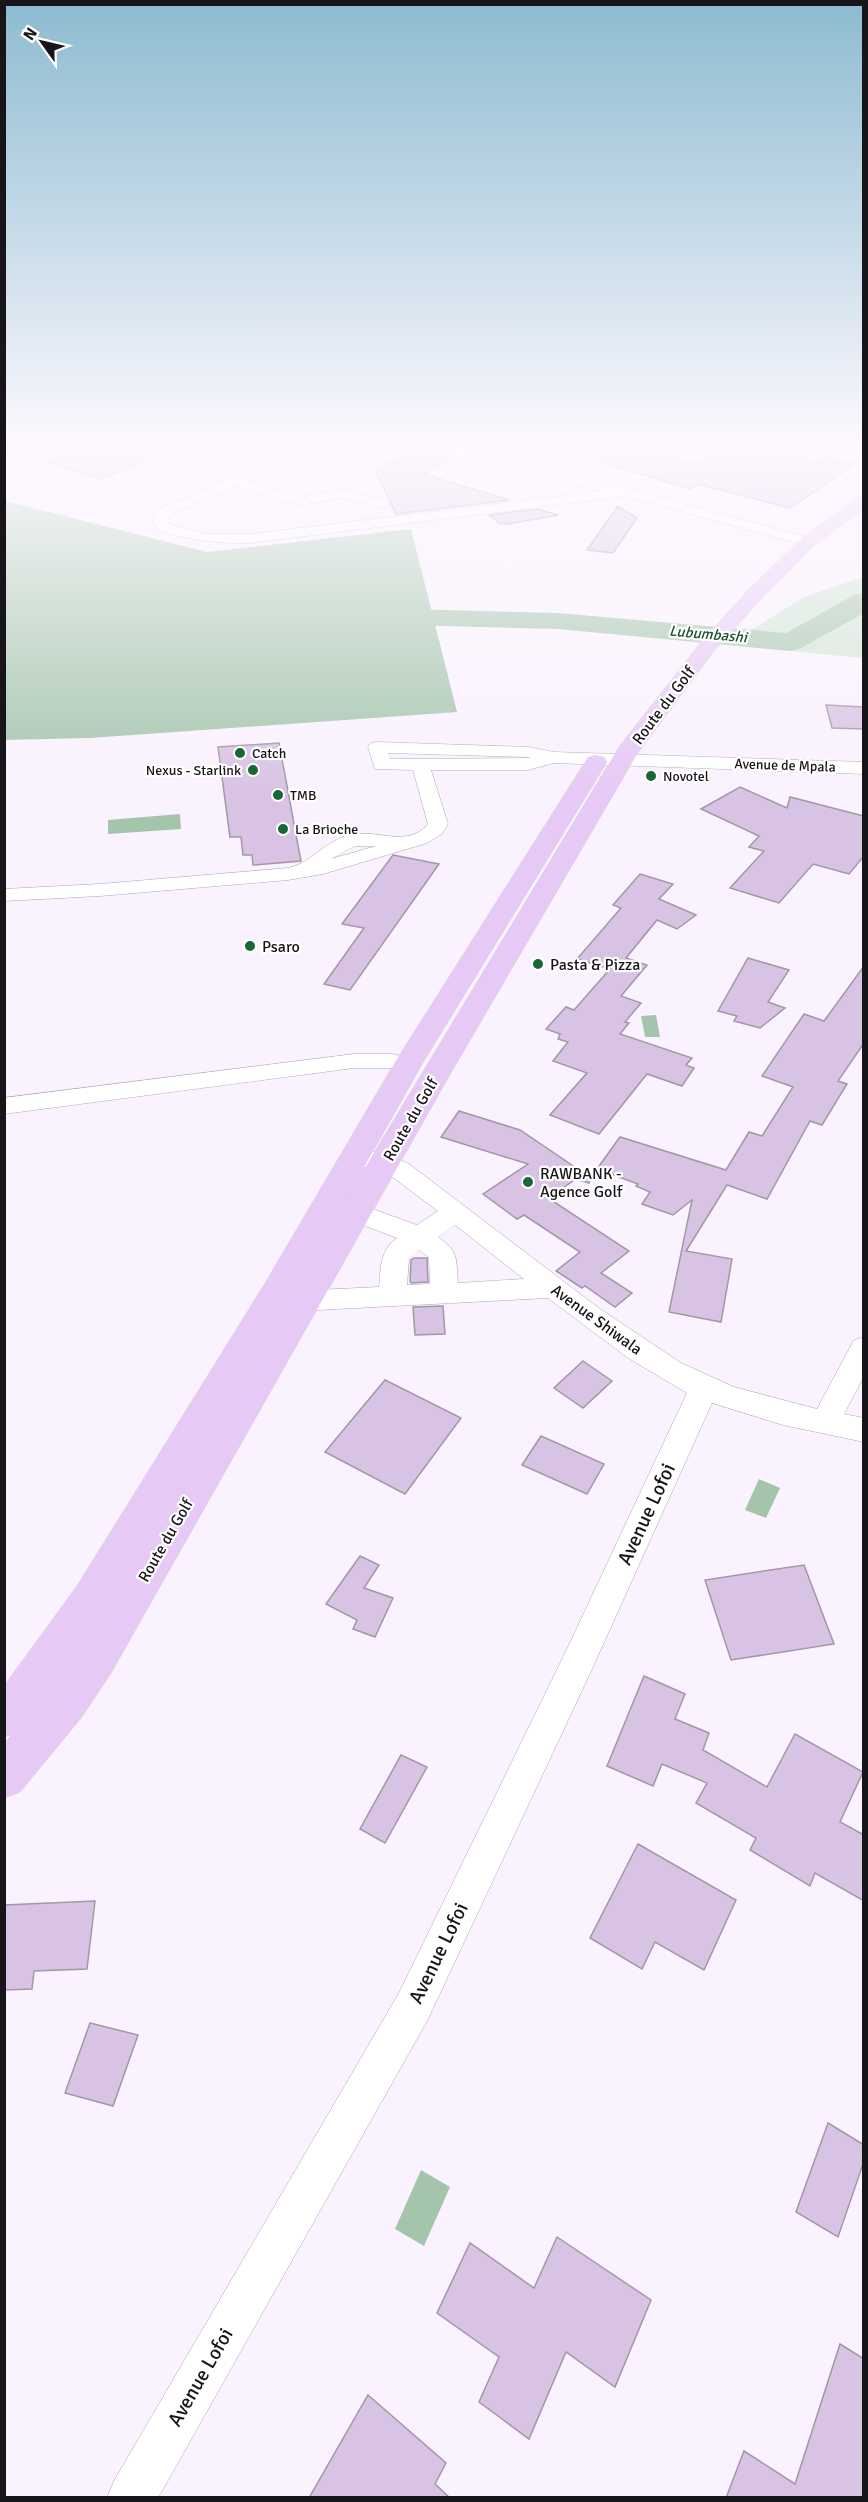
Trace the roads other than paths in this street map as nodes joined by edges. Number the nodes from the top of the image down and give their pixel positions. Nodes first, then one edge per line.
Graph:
1 (766, 562) edge
2 (783, 562) edge
3 (759, 566) dead end
4 (554, 758) junction
5 (611, 758) junction
6 (420, 763) junction
7 (864, 768) edge
8 (4, 895) edge
9 (423, 1068) junction
10 (4, 1106) edge
11 (370, 1160) junction
12 (356, 1212) junction
13 (455, 1212) junction
14 (418, 1236) junction
15 (553, 1288) junction
16 (446, 1294) junction
17 (392, 1296) junction
18 (307, 1297) junction
19 (864, 1348) edge
20 (704, 1388) junction
21 (824, 1423) junction
22 (864, 1430) edge
23 (4, 1717) edge
24 (4, 1777) edge
25 (131, 2498) edge

1 - 3 main road
2 - 5 main road, Route du Golf
4 - 5 street, Avenue de Mpala
4 - 6 street
4 - 6 street
5 - 7 street, Avenue de Mpala
5 - 9 main road, Route du Golf
6 - 8 street
9 - 10 street
9 - 11 main road, Route du Golf
11 - 12 main road, Route du Golf
11 - 13 street, Avenue Shiwala
11 - 23 main road
12 - 14 street
12 - 18 main road, Route du Golf
13 - 14 street
13 - 15 street, Avenue Shiwala
14 - 16 street
14 - 17 street
15 - 16 street
15 - 20 street, Avenue Shiwala
16 - 17 street
17 - 18 street
18 - 24 main road, Route du Golf
19 - 21 street
20 - 21 street, Avenue Shiwala
20 - 25 street, Avenue Lofoi
21 - 22 street, Avenue Shiwala

